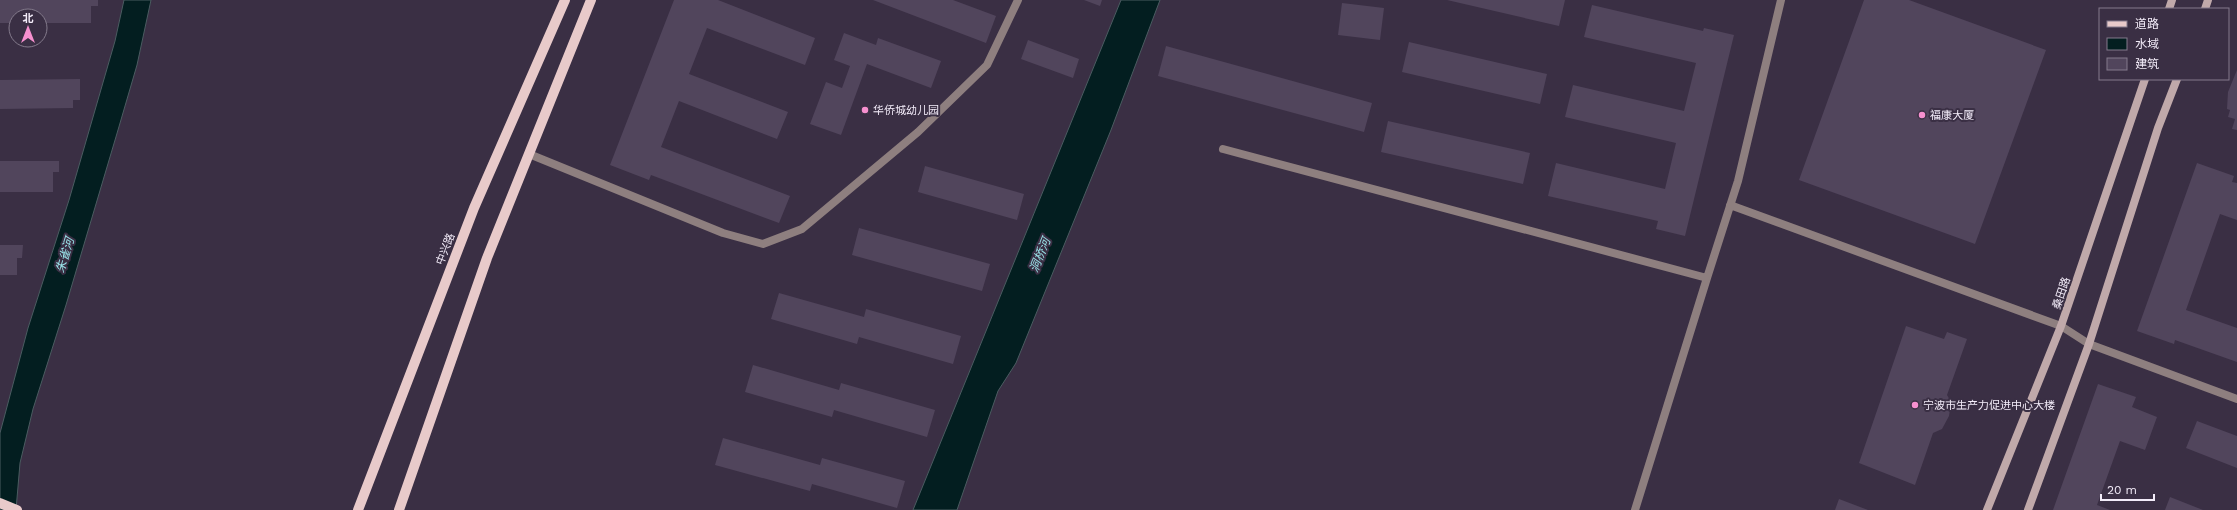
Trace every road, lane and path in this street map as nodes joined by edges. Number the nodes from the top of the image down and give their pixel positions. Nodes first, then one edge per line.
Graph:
1 (565, 0) edge
2 (591, 0) edge
3 (1018, 0) edge
4 (1781, 0) edge
5 (2145, 80) edge
6 (2177, 80) edge
7 (1223, 149) dead end
8 (529, 154) junction
9 (1730, 205) junction
10 (1707, 278) junction
11 (2061, 326) junction
12 (2089, 344) junction
13 (2237, 399) edge
14 (0, 503) edge
15 (17, 510) edge
16 (358, 510) edge
17 (400, 510) edge
18 (1635, 510) edge
19 (1987, 510) edge
20 (2028, 510) edge

1 - 16 main road, 中兴路
2 - 8 main road
3 - 8 street
4 - 9 street
5 - 11 main road, 桑田路
6 - 12 main road
7 - 10 street
8 - 17 main road
9 - 10 street
9 - 11 street
10 - 18 street
11 - 12 street
11 - 19 main road, 桑田路
12 - 13 street
12 - 20 main road
14 - 15 main road

